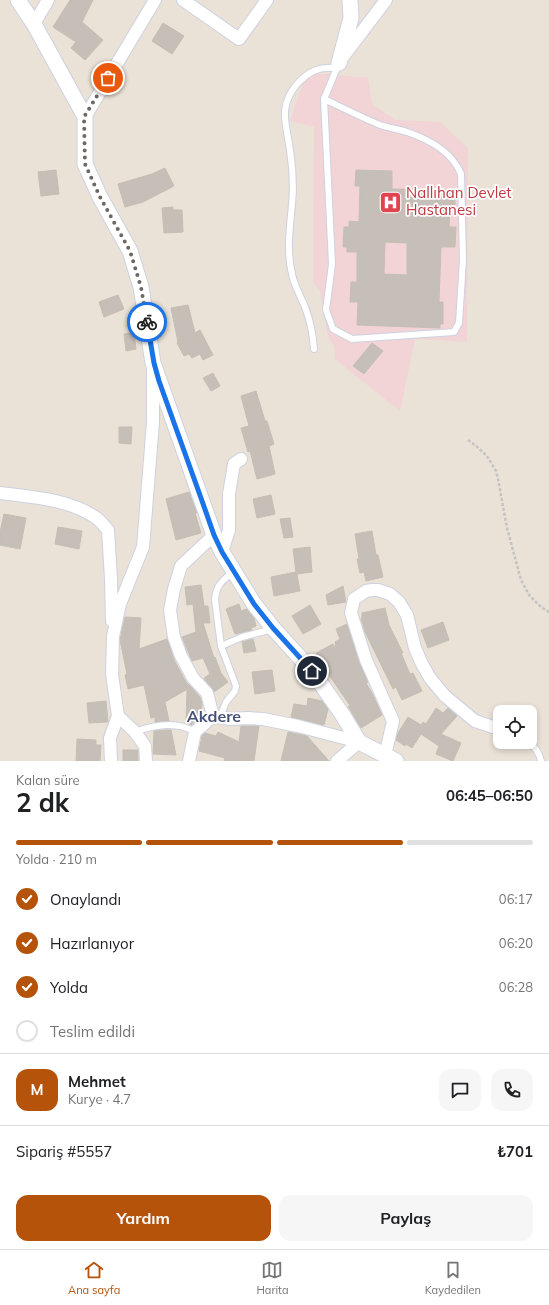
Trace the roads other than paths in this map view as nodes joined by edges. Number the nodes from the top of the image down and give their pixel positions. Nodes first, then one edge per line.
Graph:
1 (18, 0) edge
2 (48, 0) edge
3 (155, 0) edge
4 (183, 0) edge
5 (267, 0) edge
6 (350, 0) edge
7 (386, 0) edge
8 (34, 24) junction
9 (338, 65) junction
10 (324, 99) junction
11 (84, 117) junction
12 (314, 349) dead end
13 (154, 363) junction
14 (241, 459) dead end
15 (0, 493) edge
16 (214, 535) junction
17 (222, 552) junction
18 (234, 572) junction
19 (273, 628) junction
20 (113, 636) junction
21 (221, 646) junction
22 (118, 716) junction
23 (216, 716) junction
24 (493, 727) edge
25 (135, 732) junction
26 (195, 732) junction
27 (359, 742) junction
28 (536, 749) edge
29 (342, 759) edge
30 (391, 759) edge
31 (111, 761) edge
32 (146, 761) edge
33 (189, 761) edge
34 (541, 761) edge

1 - 8 street
2 - 8 street
3 - 11 street
4 - 5 street
6 - 9 street
7 - 9 street
8 - 11 street
9 - 10 lane
9 - 12 lane
10 - 10 lane
11 - 13 street
13 - 16 street
13 - 20 street
14 - 17 street
15 - 20 street
16 - 17 street
16 - 23 street
17 - 18 street
18 - 19 street
18 - 21 lane
19 - 21 lane
19 - 27 street
20 - 22 street
21 - 23 lane
22 - 25 street
22 - 31 street
23 - 26 street
23 - 27 street
24 - 30 street
25 - 26 lane
25 - 32 street
26 - 33 street
27 - 29 street
27 - 30 street
28 - 34 lane

